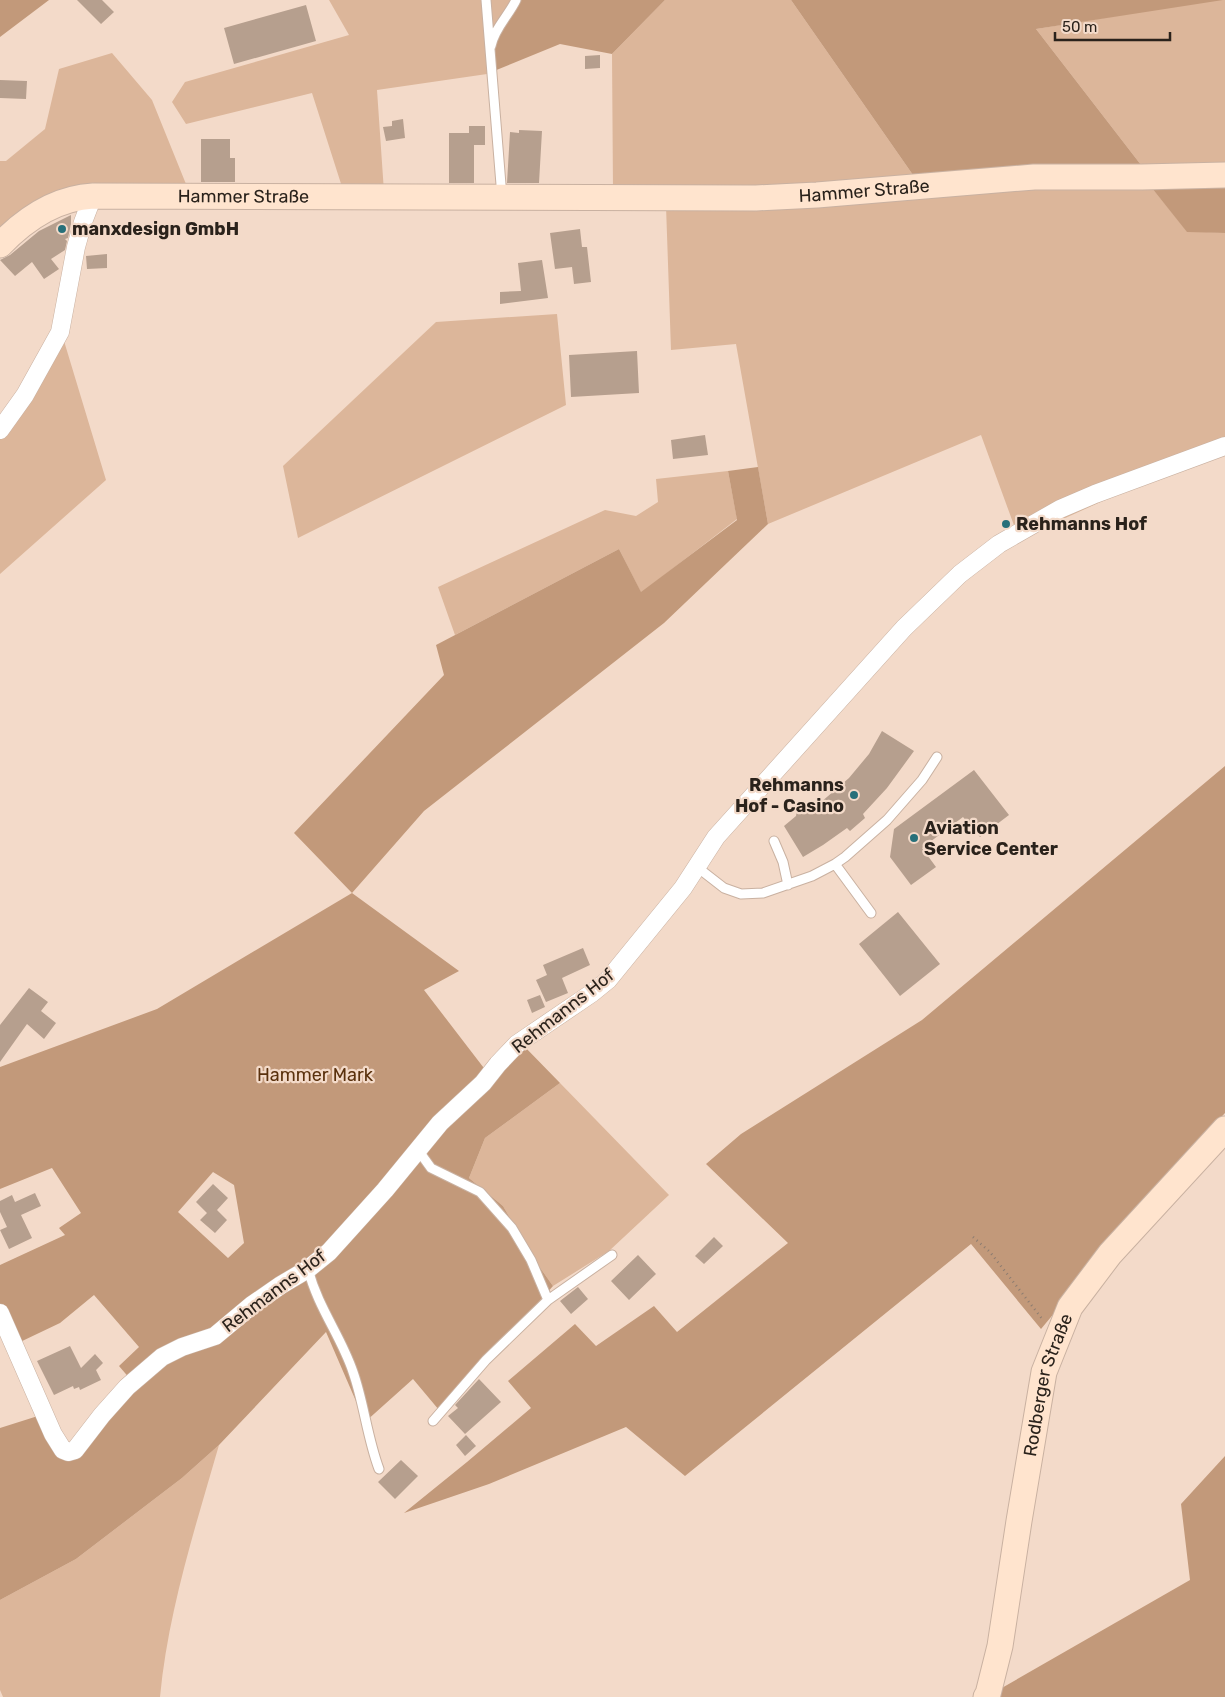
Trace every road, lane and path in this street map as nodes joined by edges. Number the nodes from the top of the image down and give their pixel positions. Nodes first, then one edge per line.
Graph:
1 (486, 0) edge
2 (516, 0) edge
3 (490, 56) junction
4 (1225, 175) edge
5 (93, 196) junction
6 (502, 197) junction
7 (0, 245) edge
8 (0, 430) edge
9 (1225, 446) edge
10 (937, 757) dead end
11 (774, 841) dead end
12 (835, 864) junction
13 (697, 867) junction
14 (788, 885) junction
15 (871, 913) dead end
16 (1225, 1129) edge
17 (418, 1150) junction
18 (973, 1237) dead end
19 (612, 1255) dead end
20 (308, 1269) junction
21 (548, 1300) junction
22 (0, 1313) edge
23 (1060, 1334) junction
24 (433, 1421) dead end
25 (379, 1469) dead end
26 (986, 1697) edge

1 - 3 lane
2 - 3 lane
3 - 6 lane
4 - 6 main road, Hammer Straße
5 - 6 main road, Hammer Straße
5 - 7 main road, Hammer Straße
5 - 8 street
9 - 13 street, Rehmanns Hof
10 - 12 lane
11 - 14 lane
12 - 14 lane
12 - 15 lane
13 - 14 lane
13 - 17 street, Rehmanns Hof
16 - 23 main road, Rodberger Straße
17 - 20 street, Rehmanns Hof
17 - 21 lane
18 - 23 path
19 - 21 lane
20 - 22 street, Rehmanns Hof
20 - 25 lane
21 - 24 lane
23 - 26 main road, Rodberger Straße

